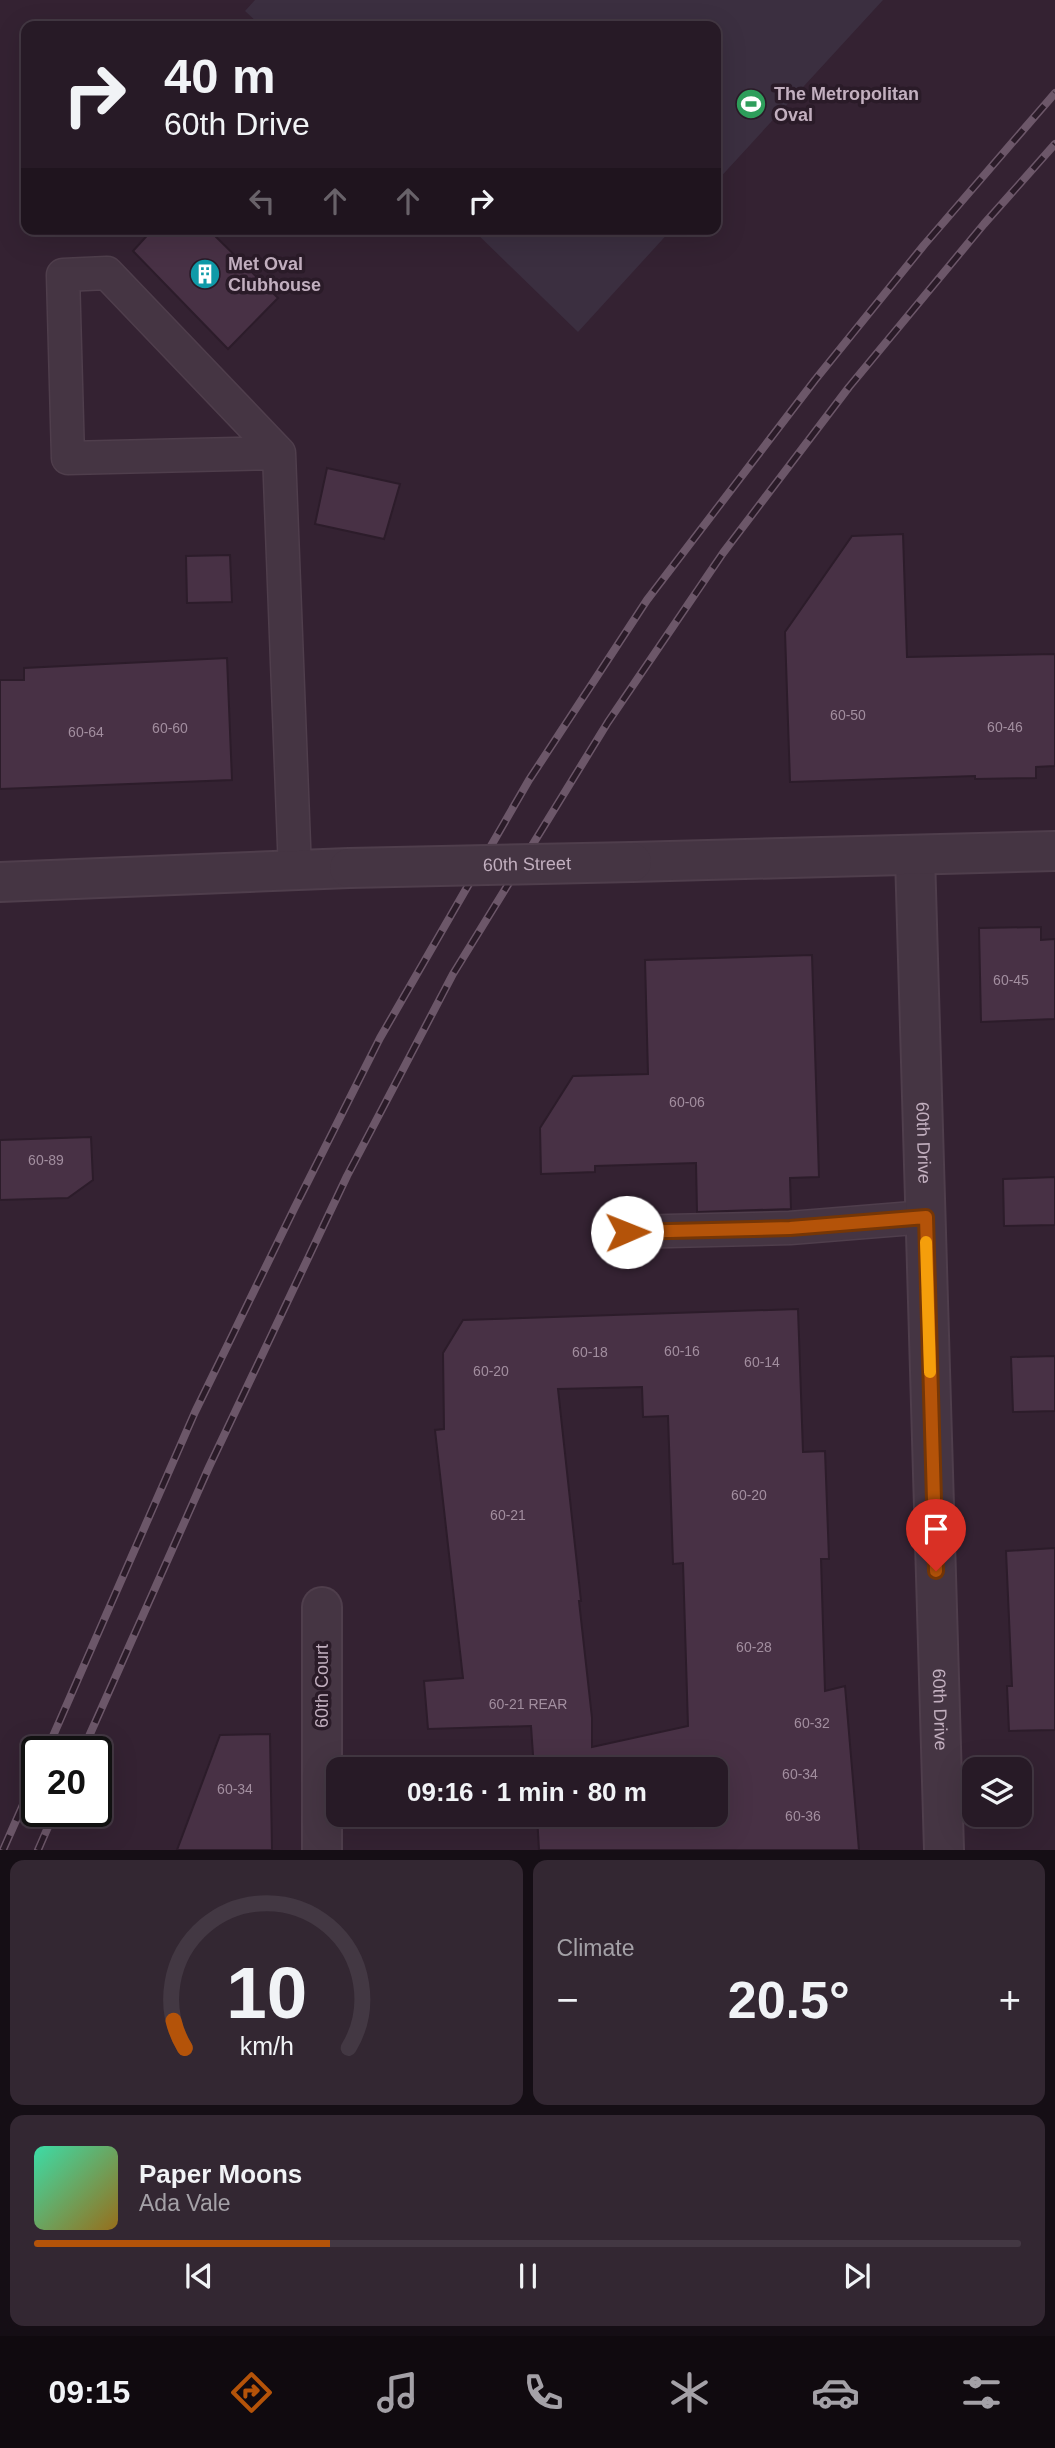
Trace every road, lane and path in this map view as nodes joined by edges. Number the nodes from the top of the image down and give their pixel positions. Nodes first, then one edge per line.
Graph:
1 (279, 453) junction
2 (1055, 851) edge
3 (915, 856) junction
4 (295, 871) junction
5 (0, 882) edge
6 (926, 1217) junction
7 (627, 1232) dead end
8 (322, 1606) dead end
9 (322, 1850) edge
10 (944, 1850) edge

1 - 1 lane
1 - 4 lane
2 - 3 street, 60th Street
3 - 4 street, 60th Street, bridge
3 - 6 street, 60th Drive
4 - 5 street, 60th Street
6 - 7 lane
6 - 10 street, 60th Drive
8 - 9 street, 60th Court

